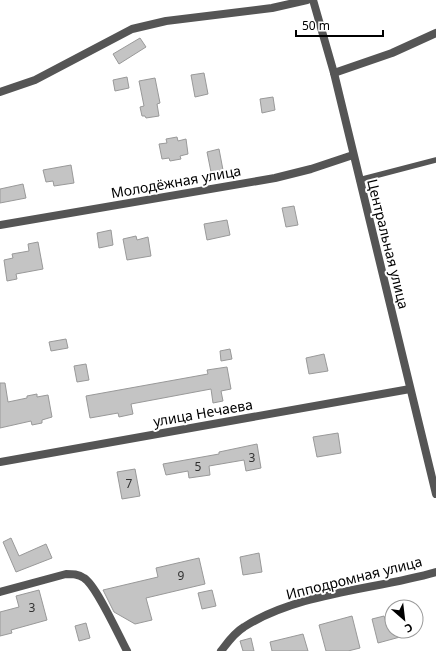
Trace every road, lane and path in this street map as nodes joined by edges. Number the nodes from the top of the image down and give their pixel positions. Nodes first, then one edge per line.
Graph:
1 (307, 0) edge
2 (313, 0) edge
3 (436, 33) edge
4 (334, 73) junction
5 (0, 92) edge
6 (353, 154) junction
7 (436, 160) edge
8 (359, 180) junction
9 (0, 225) edge
10 (410, 389) junction
11 (0, 462) edge
12 (436, 494) edge
13 (436, 572) edge
14 (0, 592) edge
15 (127, 651) edge
16 (221, 651) edge

1 - 5 street
2 - 4 street, Центральная улица
3 - 4 street
4 - 6 street, Центральная улица
6 - 8 street, Центральная улица
6 - 9 street, Молодёжная улица
7 - 8 lane
8 - 10 street, Центральная улица
10 - 11 street, улица Нечаева
10 - 12 street, Центральная улица
13 - 16 street, Ипподромная улица
14 - 15 street

